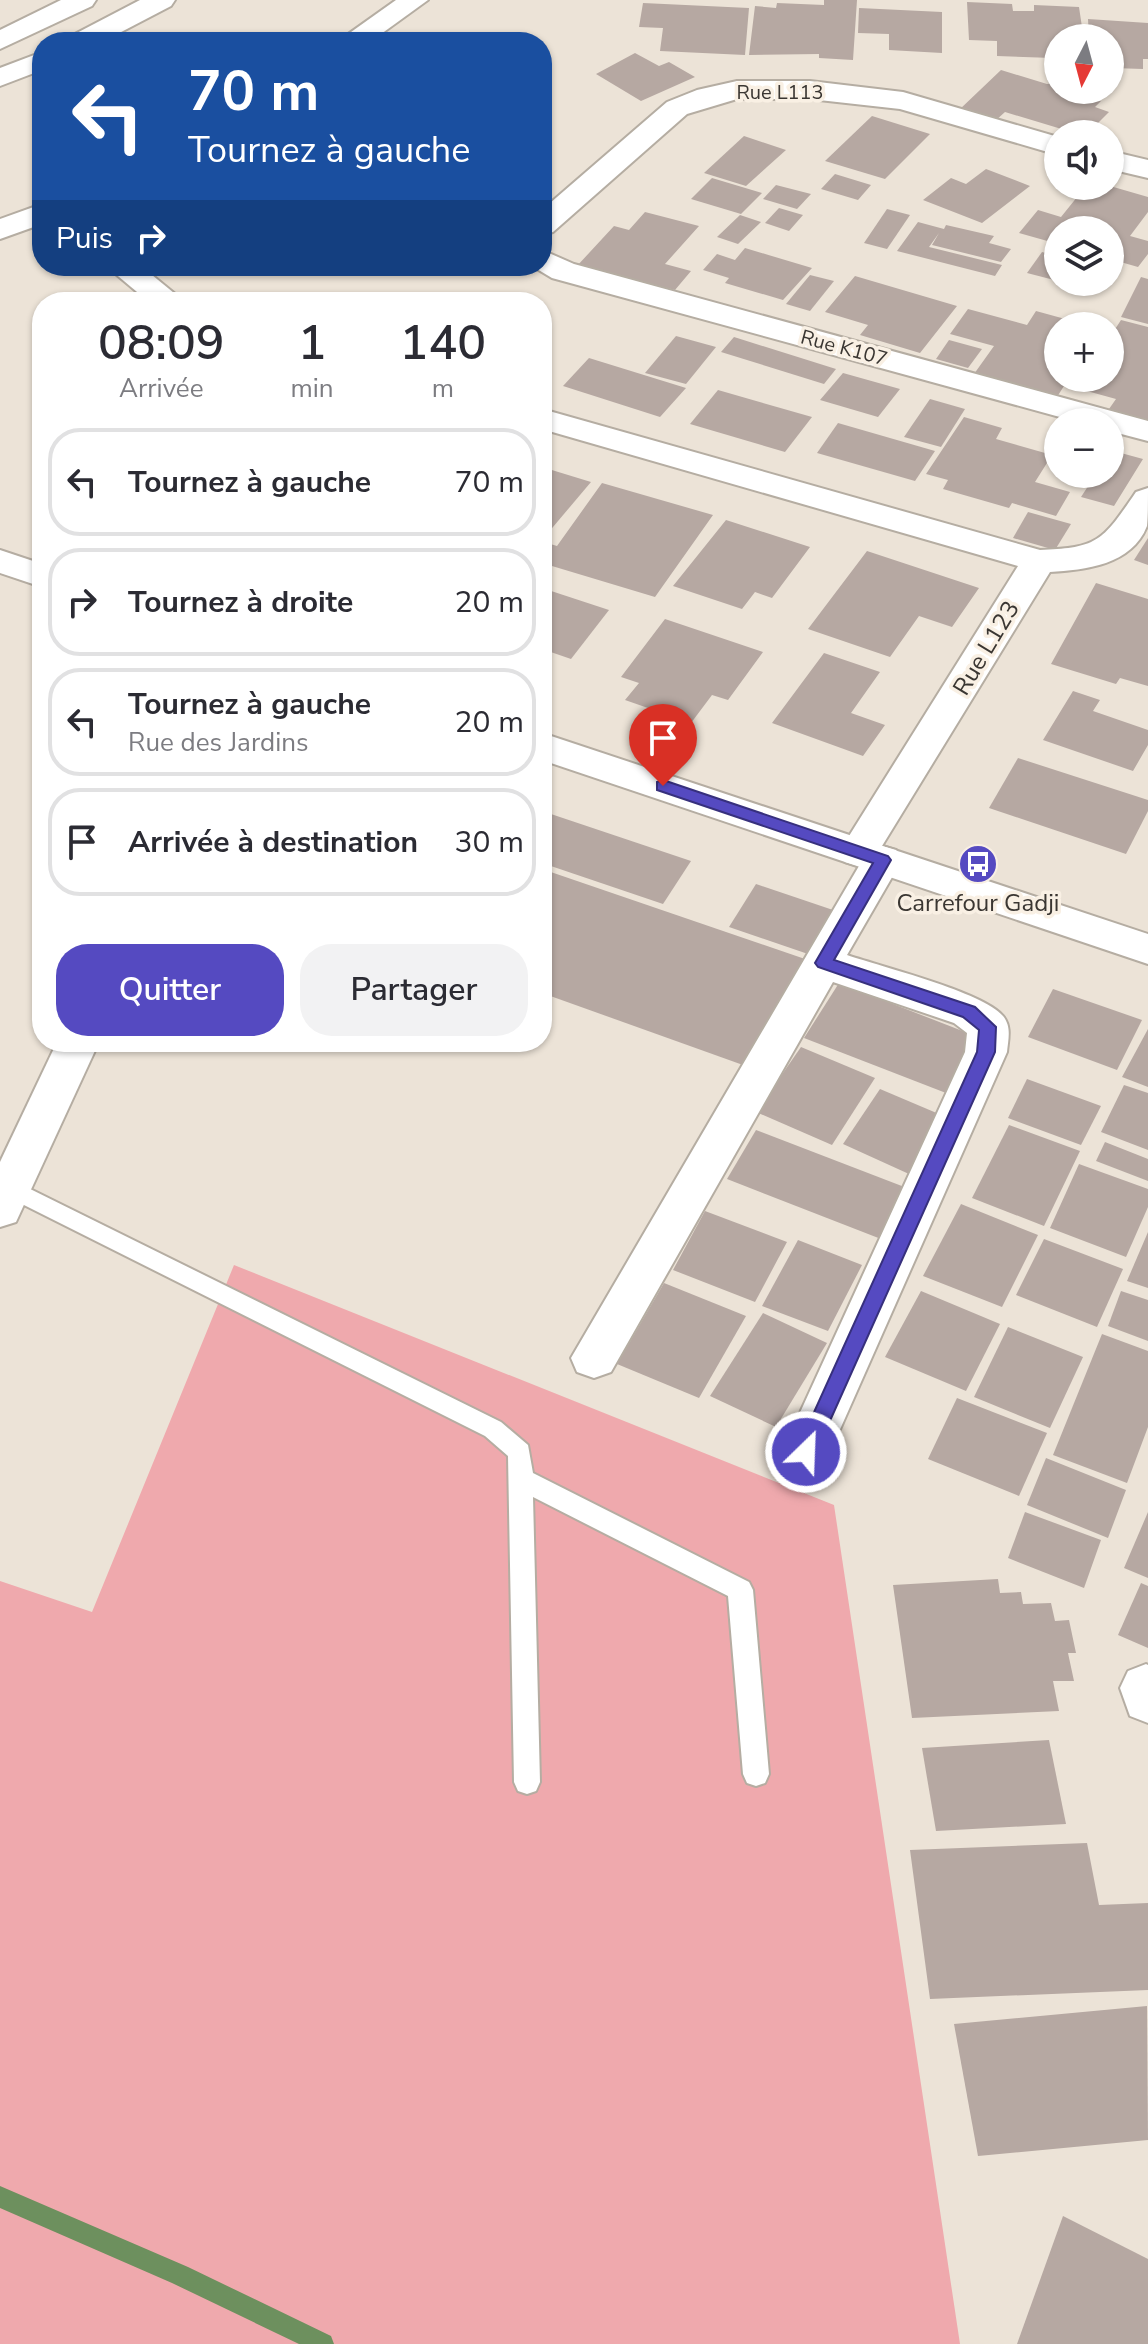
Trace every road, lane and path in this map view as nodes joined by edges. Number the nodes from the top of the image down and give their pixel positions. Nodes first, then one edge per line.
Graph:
1 (82, 0) edge
2 (161, 0) edge
3 (414, 0) edge
4 (100, 32) edge
5 (366, 32) edge
6 (0, 41) edge
7 (32, 64) edge
8 (0, 78) edge
9 (1044, 142) edge
10 (1124, 163) edge
11 (1148, 169) edge
12 (32, 217) edge
13 (552, 217) edge
14 (0, 230) edge
15 (552, 265) edge
16 (134, 276) edge
17 (156, 292) edge
18 (552, 422) edge
19 (1148, 431) edge
20 (1148, 499) edge
21 (0, 561) edge
22 (1039, 561) junction
23 (32, 572) edge
24 (552, 749) edge
25 (871, 856) junction
26 (1148, 949) edge
27 (824, 963) junction
28 (73, 1052) edge
29 (5, 1199) edge
30 (594, 1358) dead end
31 (806, 1452) dead end
32 (521, 1479) junction
33 (756, 1774) dead end
34 (527, 1782) dead end

1 - 6 street
2 - 4 street
3 - 5 street
7 - 8 street
9 - 13 street, Rue L113
10 - 11 street
12 - 14 street
15 - 19 street, Rue K107
16 - 17 street
18 - 22 street
20 - 22 street
21 - 23 street
22 - 25 street, Rue L123
24 - 25 street
25 - 26 street
25 - 27 street, Rue L123
27 - 30 street, Rue L123
27 - 31 street
28 - 29 street
29 - 32 lane
32 - 33 lane
32 - 34 lane

